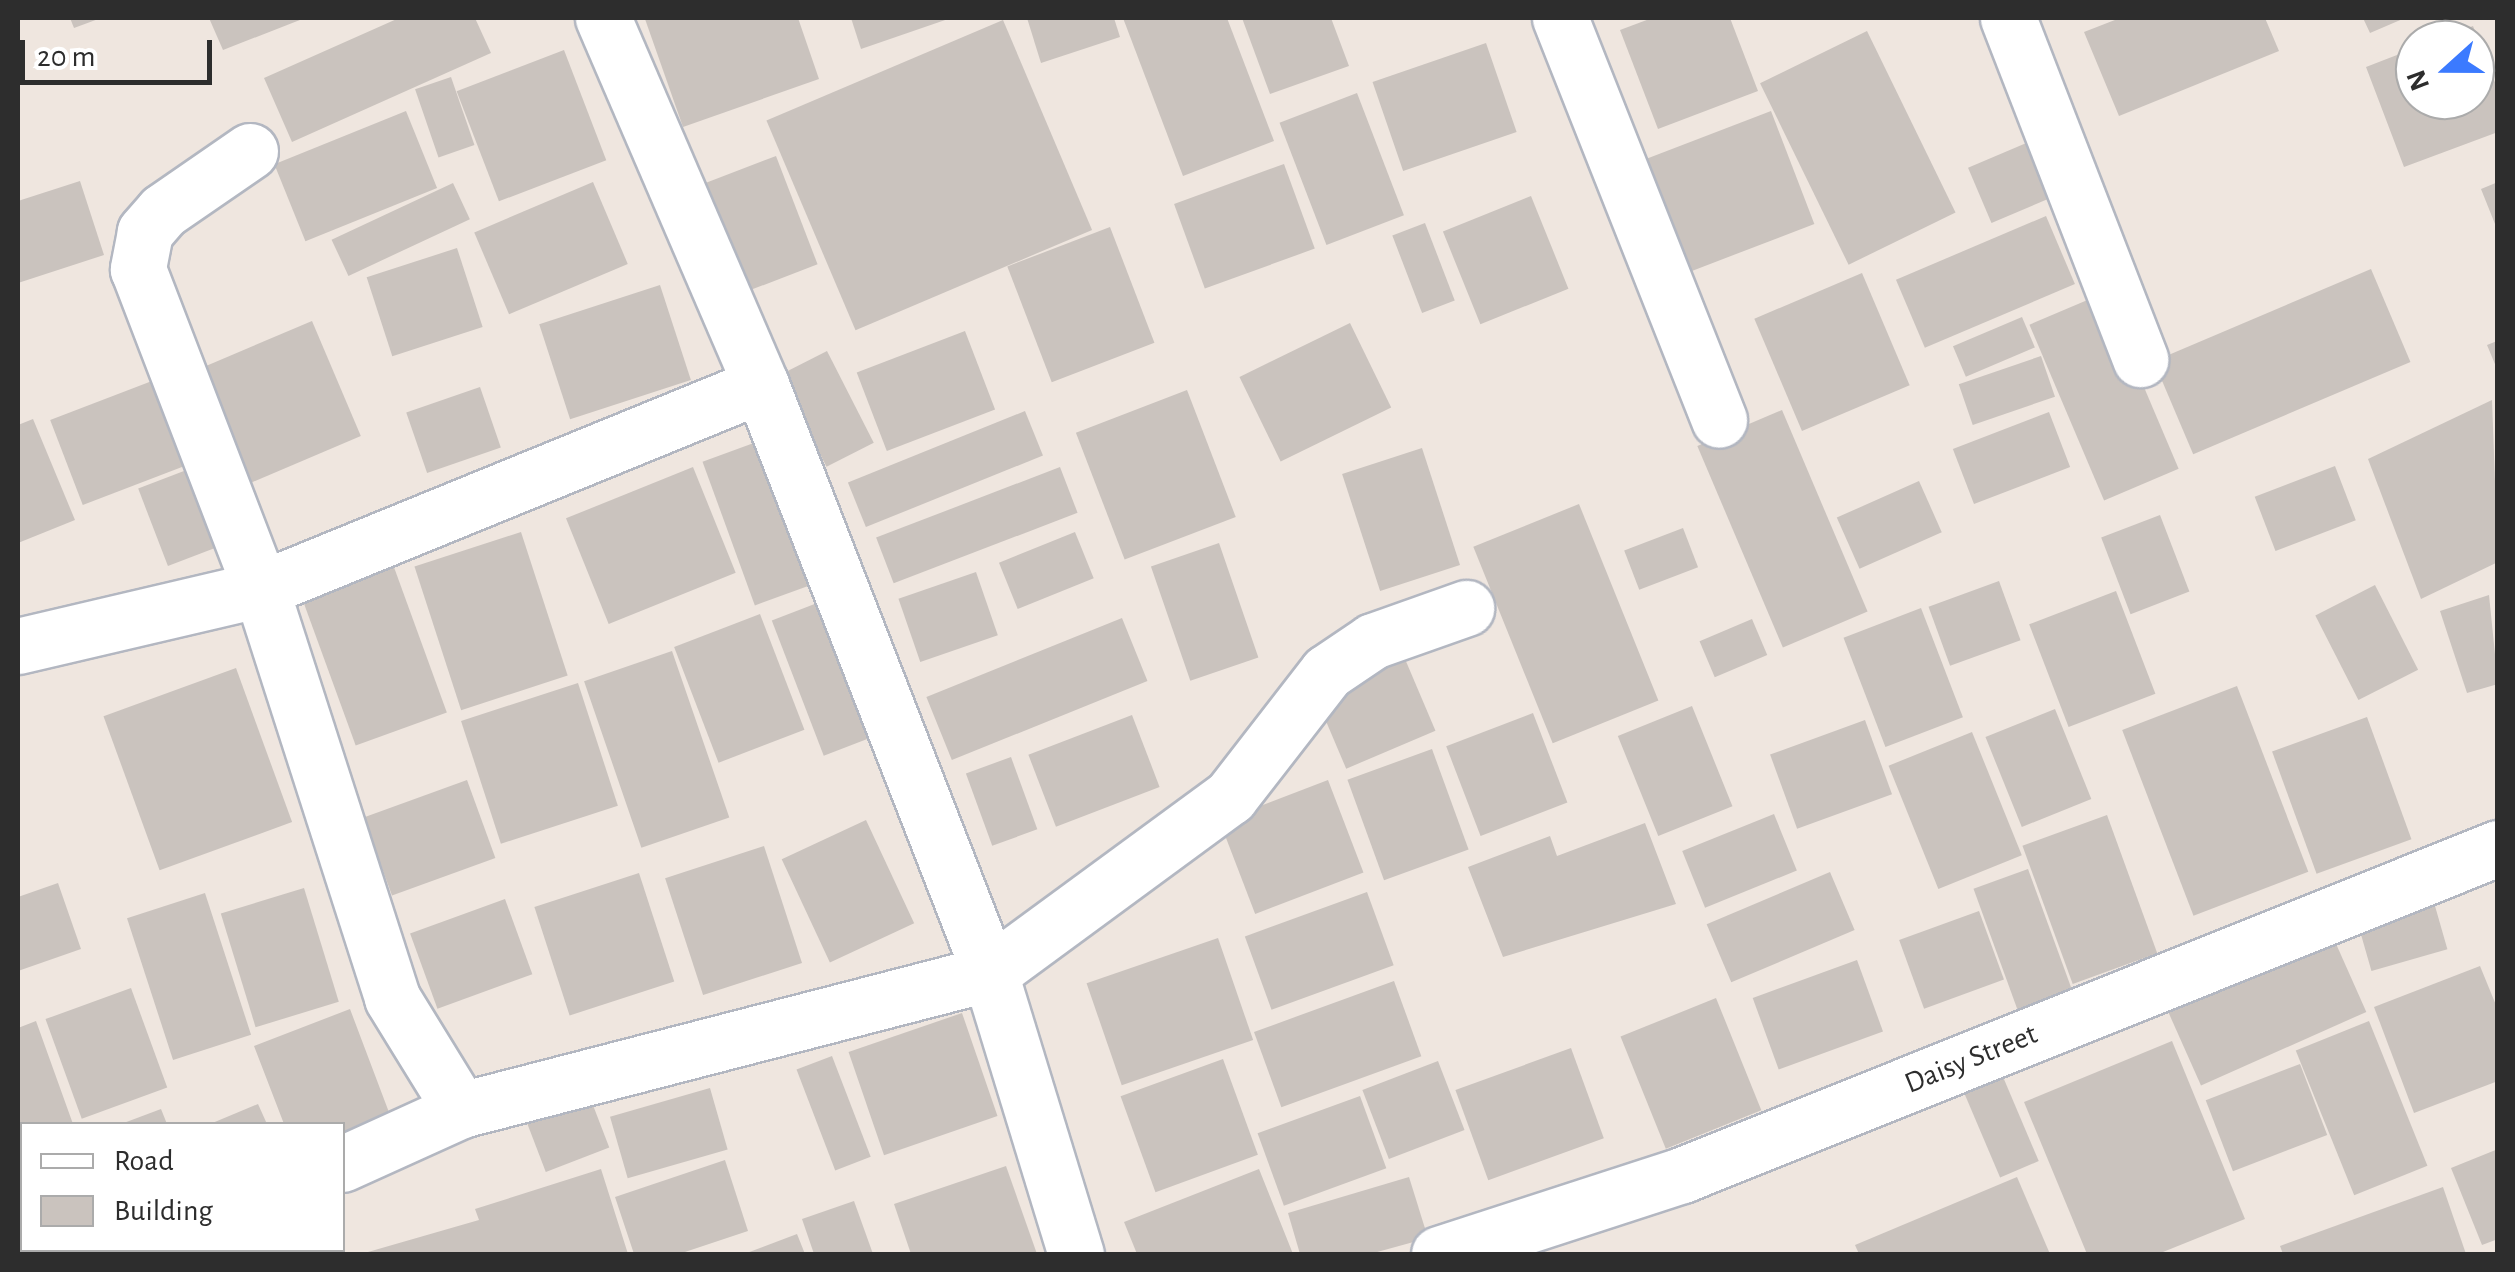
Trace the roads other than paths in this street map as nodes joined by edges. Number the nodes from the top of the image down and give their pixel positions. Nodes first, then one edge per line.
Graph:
1 (603, 18) edge
2 (1560, 18) edge
3 (2008, 18) edge
4 (250, 151) dead end
5 (2140, 359) dead end
6 (761, 385) junction
7 (1719, 420) dead end
8 (261, 589) junction
9 (1466, 608) dead end
10 (18, 646) edge
11 (2498, 848) edge
12 (990, 973) junction
13 (461, 1110) junction
14 (345, 1163) edge
15 (1076, 1254) edge
16 (1438, 1254) edge

1 - 6 street
2 - 7 street
3 - 5 street
4 - 8 street
6 - 8 street
6 - 12 street
8 - 10 street
8 - 13 street
9 - 12 street
11 - 16 street, Daisy Street
12 - 13 street
12 - 15 street
13 - 14 street

